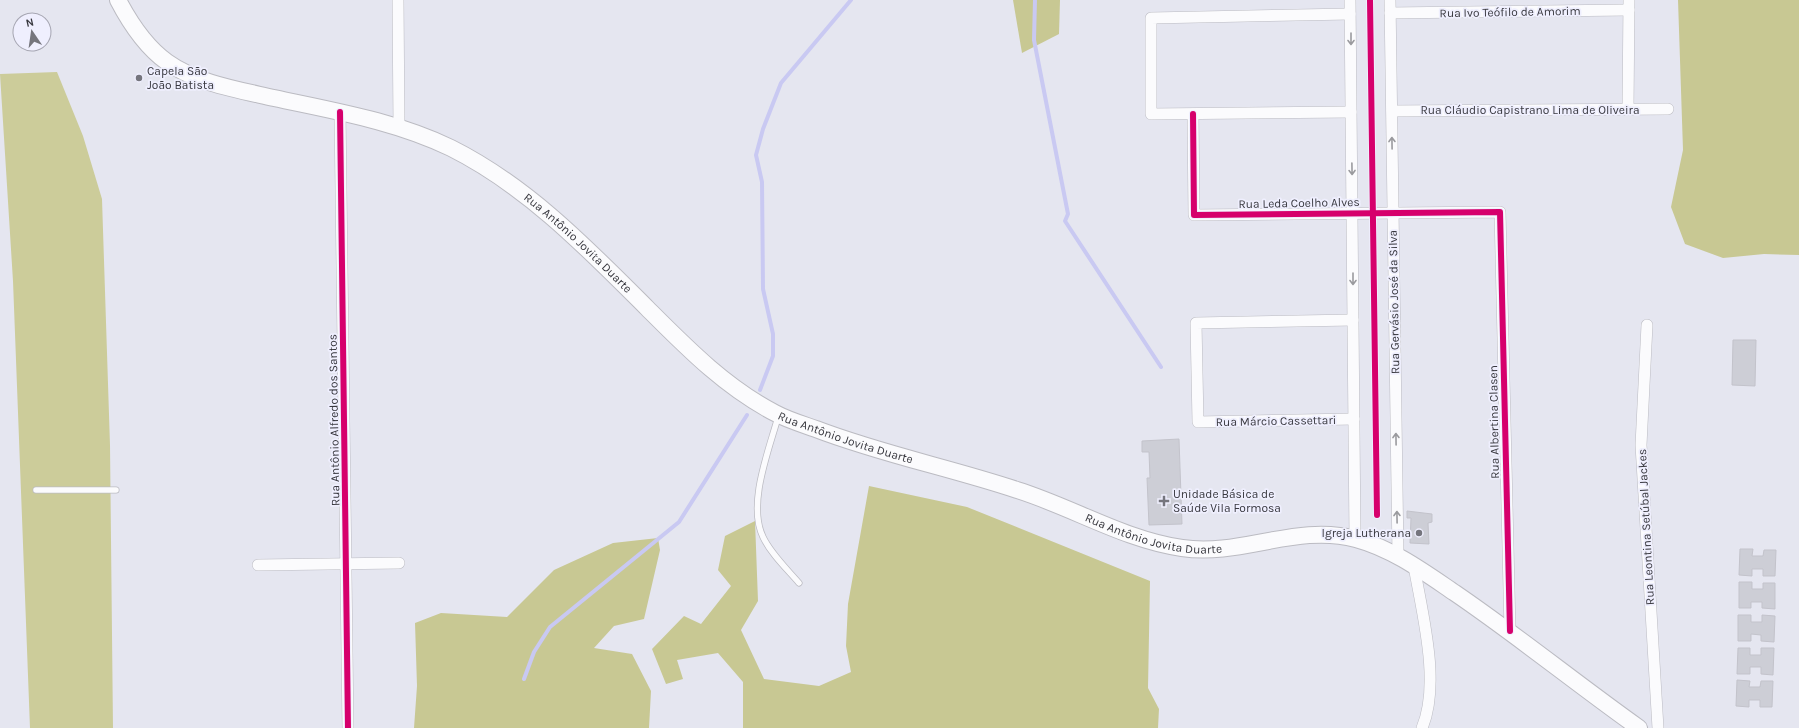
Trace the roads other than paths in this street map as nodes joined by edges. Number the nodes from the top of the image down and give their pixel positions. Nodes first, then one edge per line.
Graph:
1 (118, 0) edge
2 (398, 0) edge
3 (1350, 0) edge
4 (1390, 0) edge
5 (1629, 5) edge
6 (1390, 13) junction
7 (1350, 14) junction
8 (1628, 109) junction
9 (1668, 109) dead end
10 (1392, 111) junction
11 (340, 112) junction
12 (1351, 112) junction
13 (1193, 114) junction
14 (399, 127) junction
15 (1500, 212) joint
16 (1393, 213) junction
17 (1352, 214) junction
18 (1353, 320) junction
19 (1647, 325) dead end
20 (778, 415) junction
21 (1354, 419) junction
22 (36, 490) dead end
23 (116, 490) dead end
24 (1355, 538) junction
25 (1398, 556) junction
26 (399, 563) dead end
27 (347, 564) junction
28 (258, 565) dead end
29 (1414, 566) junction
30 (799, 583) dead end
31 (1510, 631) junction
32 (348, 728) edge
33 (1422, 728) edge
34 (1638, 728) edge
35 (1658, 728) edge

1 - 11 main road, Rua Antônio Jovita Duarte
2 - 14 street
3 - 7 street
4 - 6 street, Rua Gervásio José da Silva
5 - 6 street, Rua Ivo Teófilo de Amorim
5 - 8 street
6 - 10 street, Rua Gervásio José da Silva
7 -> 12 street
7 - 13 street
8 - 9 street, Rua Cláudio Capistrano Lima de Oliveira
8 - 10 street, Rua Cláudio Capistrano Lima de Oliveira
16 -> 10 street, Rua Gervásio José da Silva
11 - 14 main road, Rua Antônio Jovita Duarte
11 - 27 street, Rua Antônio Alfredo dos Santos
12 - 13 street
12 -> 17 street
13 - 17 street, Rua Leda Coelho Alves
14 - 20 main road, Rua Antônio Jovita Duarte
15 - 16 street, Rua Leda Coelho Alves
15 - 31 street, Rua Albertina Clasen
16 - 17 street, Rua Leda Coelho Alves
25 -> 16 street, Rua Gervásio José da Silva
17 -> 18 street
18 - 21 street
18 - 21 street, Rua Márcio Cassettari
19 - 35 street, Rua Leontina Setúbal Jackes
20 - 24 main road, Rua Antônio Jovita Duarte
20 - 30 lane
21 - 24 street
22 - 23 lane
24 - 25 main road, Rua Antônio Jovita Duarte
25 - 29 main road, Rua Antônio Jovita Duarte
26 - 27 street
27 - 28 street
27 - 32 street, Rua Antônio Alfredo dos Santos
29 - 31 main road, Rua Antônio Jovita Duarte
29 - 33 street
31 - 34 main road, Rua Antônio Jovita Duarte

